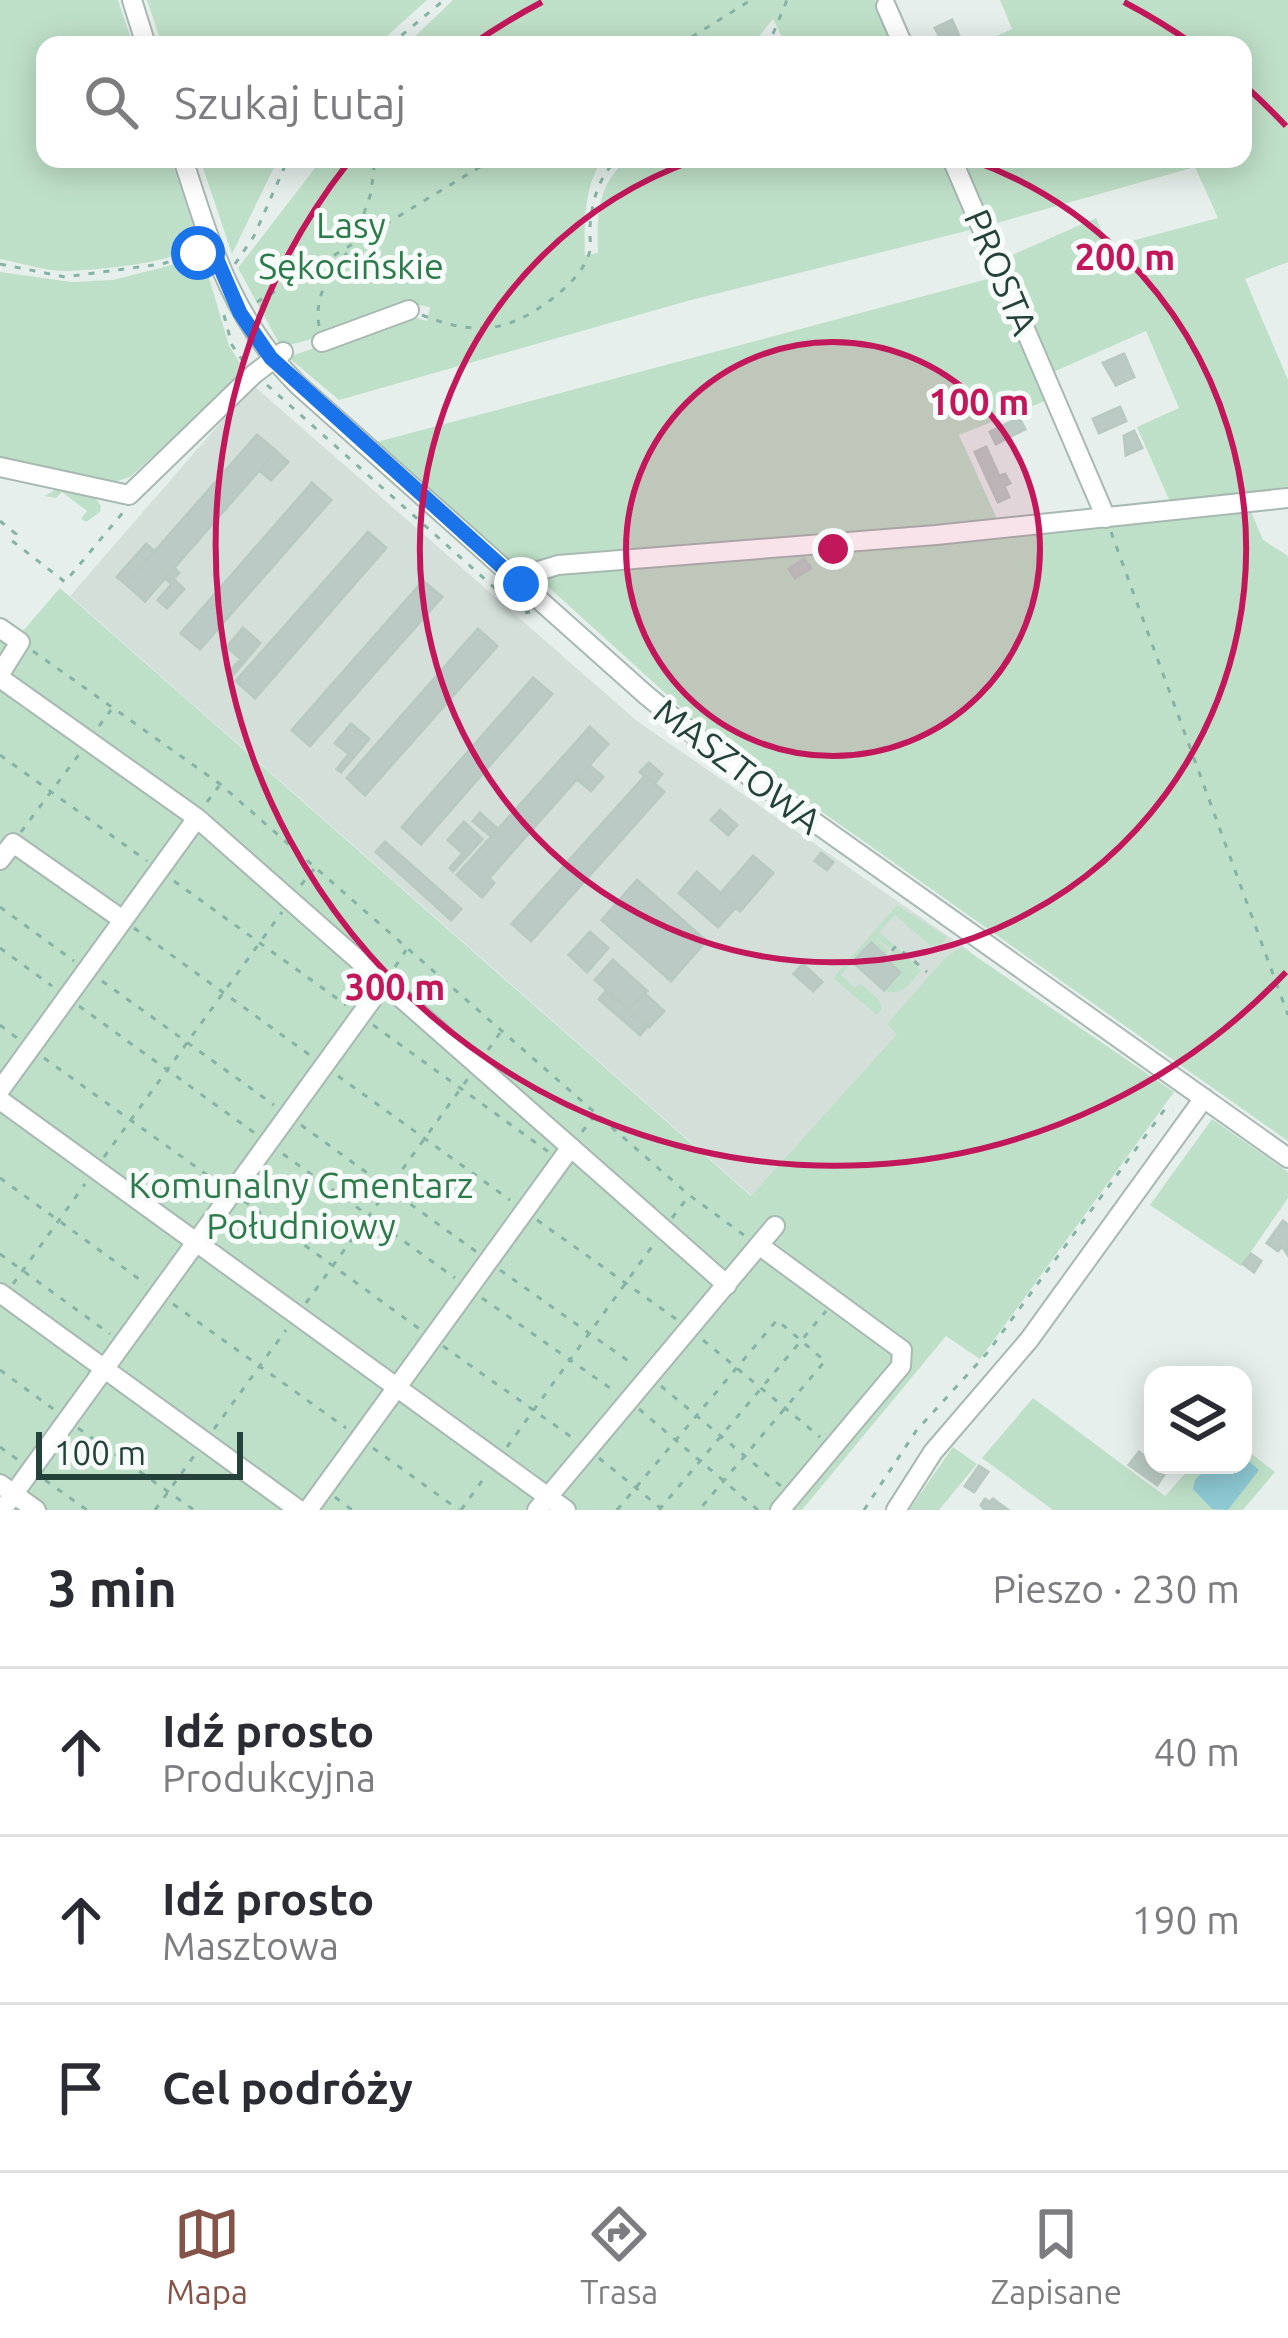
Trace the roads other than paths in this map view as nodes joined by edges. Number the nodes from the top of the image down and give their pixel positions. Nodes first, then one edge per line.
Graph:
1 (132, 0) edge
2 (886, 6) dead end
3 (143, 36) edge
4 (899, 36) edge
5 (186, 168) edge
6 (956, 168) edge
7 (409, 310) road end
8 (322, 342) road end
9 (277, 355) junction
10 (0, 466) edge
11 (1288, 498) edge
12 (1106, 518) junction
13 (521, 584) junction
14 (0, 628) edge
15 (0, 676) edge
16 (196, 818) junction
17 (0, 860) edge
18 (123, 920) junction
19 (384, 982) junction
20 (0, 1090) edge
21 (0, 1100) edge
22 (1198, 1106) junction
23 (566, 1154) junction
24 (1288, 1157) edge
25 (775, 1226) dead end
26 (196, 1241) junction
27 (760, 1246) junction
28 (727, 1285) junction
29 (2, 1294) edge
30 (105, 1369) junction
31 (397, 1386) junction
32 (5, 1496) edge
33 (544, 1503) edge
34 (786, 1503) edge
35 (36, 1510) edge
36 (299, 1510) edge
37 (308, 1510) edge
38 (566, 1510) edge
39 (896, 1510) edge

1 - 3 street
2 - 4 street
5 - 9 street, MASZTOWA
6 - 12 street, PROSTA
7 - 8 street
9 - 10 street
9 - 13 street, MASZTOWA
11 - 12 street
12 - 13 street
13 - 22 street, MASZTOWA
14 - 15 street
15 - 16 street
16 - 18 street
16 - 19 street
17 - 18 street
18 - 20 street
19 - 23 street
19 - 26 street
21 - 26 street
22 - 24 street, MASZTOWA
22 - 39 street
23 - 28 street
23 - 31 street
25 - 27 street
26 - 30 street
26 - 31 street
27 - 28 street
27 - 34 street
28 - 33 street
29 - 30 street
30 - 32 street
30 - 36 street
31 - 33 street
31 - 37 street
32 - 35 street
33 - 38 street

